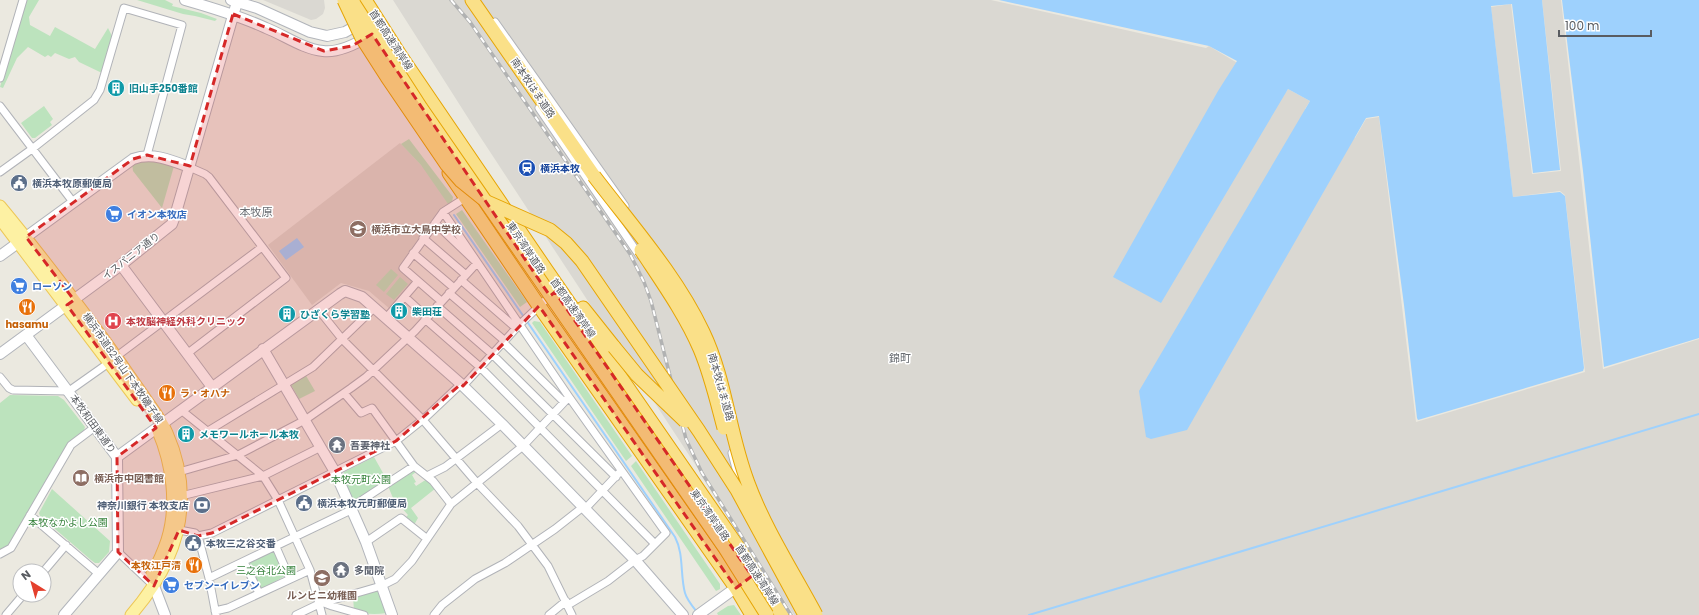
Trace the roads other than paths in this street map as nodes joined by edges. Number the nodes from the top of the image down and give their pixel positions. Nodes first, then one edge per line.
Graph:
1 (23, 0) edge
2 (185, 0) edge
3 (342, 0) edge
4 (351, 0) edge
5 (358, 0) edge
6 (365, 0) edge
7 (468, 0) edge
8 (472, 0) edge
9 (478, 0) edge
10 (234, 1) edge
11 (233, 14) junction
12 (369, 18) junction
13 (355, 27) junction
14 (377, 30) junction
15 (364, 39) junction
16 (0, 78) edge
17 (0, 106) edge
18 (32, 149) junction
19 (147, 155) junction
20 (189, 167) junction
21 (0, 172) edge
22 (594, 176) junction
23 (466, 198) junction
24 (73, 202) junction
25 (0, 206) edge
26 (443, 212) junction
27 (0, 219) edge
28 (435, 223) junction
29 (423, 238) junction
30 (22, 240) junction
31 (262, 247) junction
32 (413, 253) junction
33 (0, 256) edge
34 (477, 263) junction
35 (121, 265) junction
36 (546, 271) junction
37 (464, 278) junction
38 (418, 281) junction
39 (451, 290) junction
40 (555, 292) junction
41 (405, 297) junction
42 (70, 302) junction
43 (439, 304) junction
44 (538, 306) junction
45 (374, 308) junction
46 (318, 309) junction
47 (386, 318) junction
48 (426, 318) junction
49 (164, 322) junction
50 (518, 326) junction
51 (26, 335) junction
52 (407, 337) junction
53 (342, 339) junction
54 (504, 342) junction
55 (263, 349) junction
56 (188, 353) junction
57 (0, 354) edge
58 (492, 354) junction
59 (113, 359) junction
60 (713, 361) junction
61 (480, 367) junction
62 (373, 370) junction
63 (0, 377) edge
64 (284, 383) junction
65 (462, 385) junction
66 (212, 387) junction
67 (69, 392) junction
68 (344, 393) junction
69 (566, 399) junction
70 (181, 410) junction
71 (552, 415) junction
72 (305, 420) junction
73 (423, 420) junction
74 (502, 424) junction
75 (159, 426) junction
76 (95, 427) junction
77 (541, 428) junction
78 (208, 431) junction
79 (396, 441) junction
80 (522, 446) junction
81 (321, 447) junction
82 (238, 455) junction
83 (117, 457) junction
84 (455, 459) junction
85 (414, 466) junction
86 (621, 471) junction
87 (179, 472) junction
88 (335, 472) junction
89 (263, 476) junction
90 (427, 476) junction
91 (616, 477) junction
92 (477, 483) junction
93 (603, 491) junction
94 (181, 496) junction
95 (278, 500) junction
96 (451, 504) junction
97 (584, 508) junction
98 (351, 509) junction
99 (30, 515) junction
100 (174, 529) junction
101 (198, 536) junction
102 (295, 538) junction
103 (426, 538) junction
104 (366, 542) junction
105 (655, 544) junction
106 (66, 545) junction
107 (531, 545) junction
108 (276, 547) junction
109 (118, 552) junction
110 (0, 554) edge
111 (635, 560) junction
112 (244, 562) junction
113 (51, 563) edge
114 (310, 570) junction
115 (99, 574) junction
116 (752, 576) junction
117 (209, 578) junction
118 (290, 579) junction
119 (797, 580) junction
120 (152, 583) junction
121 (381, 586) junction
122 (736, 588) junction
123 (259, 593) junction
124 (16, 603) edge
125 (322, 603) junction
126 (567, 603) junction
127 (216, 613) edge
128 (699, 614) edge
129 (6, 615) edge
130 (64, 615) edge
131 (122, 615) edge
132 (131, 615) edge
133 (165, 615) edge
134 (296, 615) edge
135 (322, 615) edge
136 (364, 615) edge
137 (391, 615) edge
138 (434, 615) edge
139 (550, 615) edge
140 (572, 615) edge
141 (683, 615) edge
142 (752, 615) edge
143 (767, 615) edge
144 (775, 615) edge
145 (782, 615) edge
146 (805, 615) edge
147 (814, 615) edge

1 - 16 street
2 - 11 street
3 - 13 highway, 東京湾岸道路
3 - 146 highway, bridge
4 - 143 highway, 首都高速湾岸線, bridge
5 - 12 highway, 東京湾岸道路
6 - 36 highway, 首都高速湾岸線, bridge
7 - 60 street
8 - 22 highway, 南本牧はま道路
9 - 60 street
10 - 11 street, イスパニア通り
10 - 13 street
11 - 15 street
11 - 20 street, イスパニア通り
12 - 13 street
12 - 14 highway, 東京湾岸道路
13 - 15 highway, 東京湾岸道路
14 - 15 street
14 - 40 highway, 東京湾岸道路
15 - 23 highway, 東京湾岸道路
17 - 18 street
18 - 19 street
18 - 21 street
18 - 24 street
19 - 20 street
19 - 24 street
20 - 31 street
20 - 35 street, イスパニア通り
22 - 119 highway, 南本牧はま道路, bridge
22 - 147 highway, 南本牧はま道路, bridge
23 - 26 street
23 - 44 highway, 東京湾岸道路
24 - 30 street
25 - 30 main road, 横浜市道82号山下本牧磯子線
26 - 28 street
26 - 34 street
27 - 30 main road, 横浜市道82号山下本牧磯子線
28 - 29 street
28 - 34 street
29 - 32 street
29 - 37 street
30 - 33 street
30 - 42 main road, 横浜市道82号山下本牧磯子線
31 - 49 street
31 - 56 street
32 - 38 street
32 - 39 street
34 - 37 street
34 - 50 street
35 - 42 street, イスパニア通り
35 - 49 street
36 - 119 highway, bridge
36 - 145 highway, 首都高速湾岸線
37 - 39 street
37 - 50 street
38 - 41 street
38 - 43 street
39 - 43 street
39 - 54 street
40 - 44 street
40 - 116 highway, 東京湾岸道路
41 - 47 street
41 - 48 street
42 - 51 street, イスパニア通り
42 - 59 main road, 横浜市道82号山下本牧磯子線
43 - 48 street
43 - 58 street
44 - 50 street
44 - 122 highway, 東京湾岸道路
45 - 46 street
45 - 47 street
45 - 53 street
46 - 53 street
46 - 55 street
47 - 52 street
48 - 52 street
48 - 61 street
49 - 56 street
49 - 59 street
50 - 54 street
50 - 69 street
51 - 57 street, イスパニア通り
51 - 67 street, 本牧和田東通り
52 - 62 street
52 - 65 street
53 - 62 street
53 - 64 street
54 - 58 street
54 - 69 street
55 - 64 street
55 - 66 street
56 - 66 street
58 - 61 street
58 - 71 street
59 - 67 street
59 - 75 main road, 横浜市道82号山下本牧磯子線
60 - 147 street
61 - 65 street
61 - 77 street
62 - 68 street
62 - 73 street
63 - 67 street
64 - 72 street
64 - 78 street
65 - 73 street
65 - 74 street
66 - 70 street
67 - 76 street, 本牧和田東通り
68 - 72 street
68 - 79 street
69 - 71 street
69 - 86 street
70 - 75 street
70 - 78 street
71 - 77 street
71 - 91 street
72 - 81 street
72 - 82 street
73 - 79 street
73 - 84 street
74 - 80 street
74 - 84 street
75 - 83 street
75 - 87 main road, 横浜市道82号山下本牧磯子線
75 - 100 main road, 横浜市道82号山下本牧磯子線
76 - 83 street, 本牧和田東通り
76 - 99 street
77 - 80 street
77 - 93 street
78 - 82 street
79 - 85 street
79 - 88 street
80 - 92 street
80 - 97 street
81 - 88 street
81 - 89 street
82 - 87 street
82 - 89 street
83 - 109 street, 本牧和田東通り
84 - 90 street
84 - 92 street
85 - 90 street
85 - 98 street
86 - 91 street
86 - 105 street
87 - 94 main road, 横浜市道82号山下本牧磯子線
88 - 95 street
88 - 98 street
89 - 94 street
89 - 95 street
90 - 96 street
91 - 93 street
92 - 96 street
92 - 107 street
93 - 97 street
93 - 105 street
94 - 100 main road, 横浜市道82号山下本牧磯子線
95 - 101 street
95 - 102 street
96 - 103 street
97 - 107 street
97 - 111 street
98 - 102 street
98 - 104 street
99 - 106 street
99 - 110 street
100 - 101 street
100 - 120 main road, 横浜市道82号山下本牧磯子線
101 - 117 street
102 - 108 street
102 - 114 street
103 - 104 street
103 - 121 street
104 - 121 street
105 - 111 street
106 - 113 street
106 - 115 street
107 - 126 street
107 - 138 street
108 - 112 street
108 - 118 street
109 - 115 street
109 - 120 street
111 - 126 street
111 - 141 street
112 - 117 street
112 - 123 street
114 - 118 street
114 - 125 street
115 - 130 street
116 - 122 street
116 - 144 highway, 東京湾岸道路
117 - 127 street
118 - 123 street
119 - 147 highway, 南本牧はま道路, bridge
120 - 131 main road, 横浜市道82号山下本牧磯子線
120 - 132 main road, 横浜市道82号山下本牧磯子線
120 - 133 street
121 - 125 street
121 - 137 street
122 - 128 street
122 - 142 highway, 東京湾岸道路
123 - 127 street
124 - 129 street
125 - 134 street
125 - 135 street
125 - 136 street
126 - 139 street
126 - 140 street

